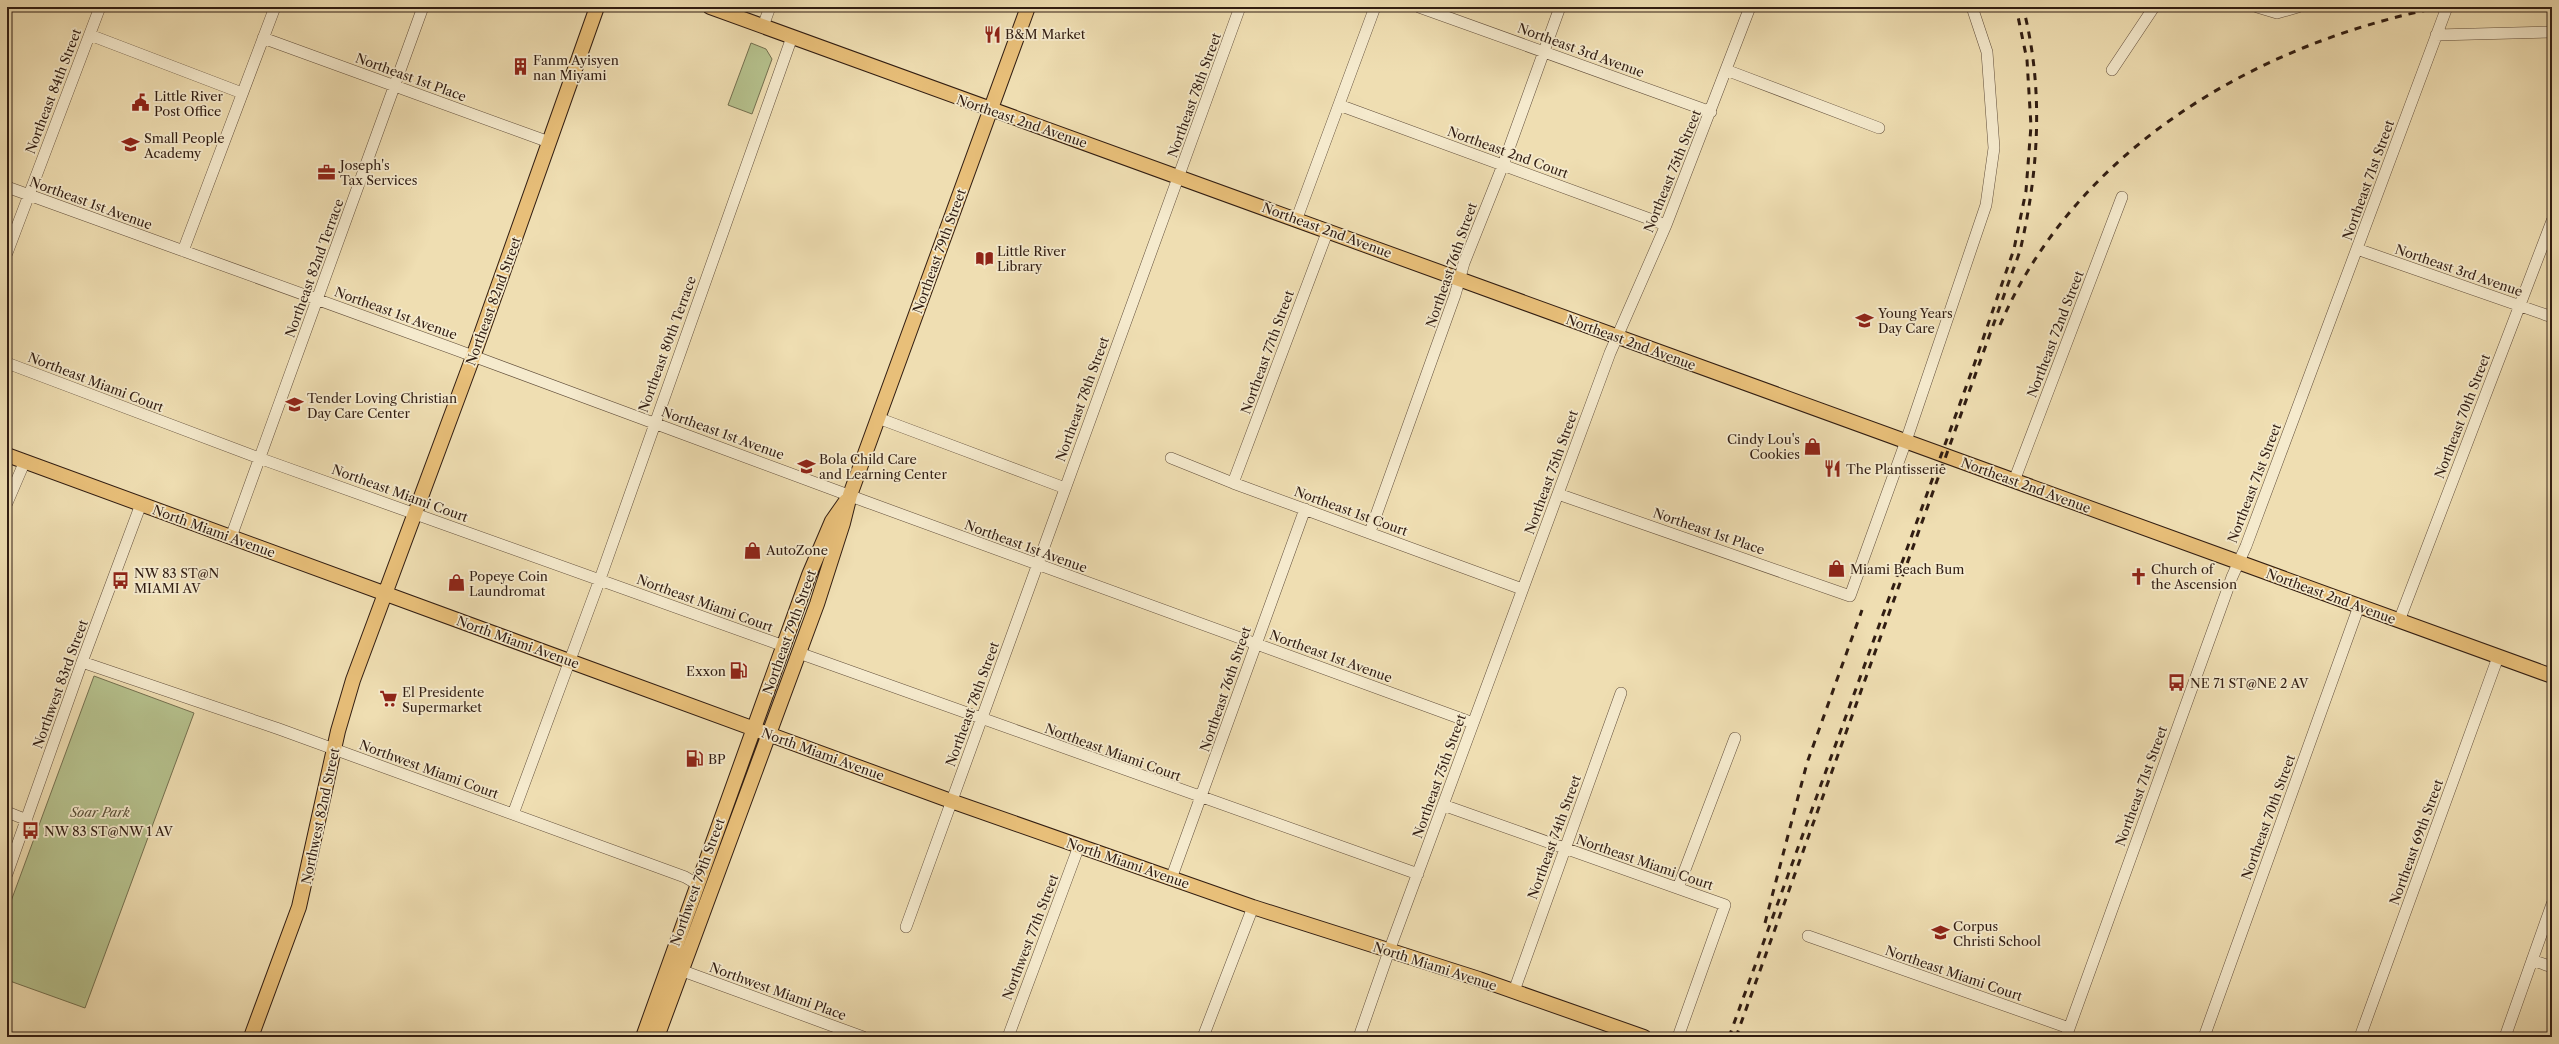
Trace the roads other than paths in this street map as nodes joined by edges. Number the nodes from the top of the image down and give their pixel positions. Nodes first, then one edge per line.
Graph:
1 (100, 7) edge
2 (275, 7) edge
3 (423, 7) edge
4 (597, 7) edge
5 (710, 7) edge
6 (770, 7) edge
7 (1028, 7) edge
8 (1240, 7) edge
9 (1375, 7) edge
10 (1419, 7) edge
11 (1560, 7) edge
12 (1750, 7) edge
13 (1972, 7) edge
14 (2154, 7) edge
15 (2257, 7) edge
16 (2298, 7) edge
17 (2447, 7) edge
18 (763, 26) junction
19 (2552, 32) edge
20 (90, 35) junction
21 (2436, 35) junction
22 (792, 36) junction
23 (263, 38) junction
24 (1544, 52) junction
25 (1726, 70) junction
26 (2112, 70) dead end
27 (393, 86) junction
28 (242, 93) junction
29 (1339, 105) junction
30 (991, 110) junction
31 (1711, 112) junction
32 (1879, 128) dead end
33 (549, 142) junction
34 (1503, 165) junction
35 (1179, 176) junction
36 (7, 188) edge
37 (28, 195) junction
38 (2122, 197) dead end
39 (1297, 218) junction
40 (2552, 221) edge
41 (1666, 225) junction
42 (1328, 230) junction
43 (2357, 249) junction
44 (183, 251) junction
45 (7, 253) edge
46 (1460, 279) junction
47 (317, 300) junction
48 (2519, 306) junction
49 (2552, 317) edge
50 (1618, 338) junction
51 (473, 357) junction
52 (7, 363) edge
53 (878, 418) junction
54 (653, 422) junction
55 (1906, 441) junction
56 (7, 455) edge
57 (258, 458) junction
58 (1171, 458) dead end
59 (25, 461) junction
60 (2014, 481) junction
61 (1233, 483) junction
62 (1065, 488) junction
63 (1558, 494) junction
64 (850, 495) junction
65 (7, 503) edge
66 (141, 504) junction
67 (1305, 509) junction
68 (415, 514) junction
69 (1370, 532) junction
70 (231, 538) junction
71 (2238, 562) junction
72 (1038, 565) junction
73 (600, 579) junction
74 (1522, 589) junction
75 (385, 593) junction
76 (2359, 606) junction
77 (2399, 621) junction
78 (1256, 644) junction
79 (784, 646) junction
80 (799, 653) junction
81 (2498, 657) junction
82 (569, 661) junction
83 (82, 662) junction
84 (2552, 676) edge
85 (1621, 693) dead end
86 (981, 720) junction
87 (1474, 722) junction
88 (754, 728) junction
89 (770, 734) junction
90 (1735, 738) dead end
91 (334, 749) junction
92 (1202, 798) junction
93 (951, 802) junction
94 (1443, 805) junction
95 (7, 812) edge
96 (513, 814) junction
97 (27, 820) junction
98 (1079, 846) junction
99 (1565, 848) junction
100 (7, 874) edge
101 (1418, 874) junction
102 (1171, 879) junction
103 (697, 884) junction
104 (1678, 888) junction
105 (2552, 904) edge
106 (1253, 907) junction
107 (906, 927) dead end
108 (1808, 936) dead end
109 (1389, 951) junction
110 (2532, 960) junction
111 (2552, 967) edge
112 (683, 971) junction
113 (1514, 991) junction
114 (2067, 1032) edge
115 (251, 1037) edge
116 (643, 1037) edge
117 (658, 1037) edge
118 (863, 1037) edge
119 (1008, 1037) edge
120 (1203, 1037) edge
121 (1359, 1037) edge
122 (1644, 1037) edge
123 (1678, 1037) edge
124 (2204, 1037) edge
125 (2360, 1037) edge
126 (2505, 1037) edge

1 - 20 street, Northeast 84th Street
2 - 23 street
3 - 27 street, Northeast 82nd Terrace
4 - 33 main road, Northeast 82nd Street
5 - 18 main road, Northeast 2nd Avenue
6 - 18 street
7 - 30 main road, Northeast 79th Street
8 - 35 street, Northeast 78th Street
9 - 29 street
10 - 24 street, Northeast 3rd Avenue
11 - 24 street, Northeast 76th Street
12 - 25 street, Northeast 75th Street
13 - 55 street
14 - 26 street
15 - 16 street
17 - 21 street, Northeast 71st Street
18 - 22 main road, Northeast 2nd Avenue
19 - 21 street
20 - 28 street
20 - 37 street, Northeast 84th Street
21 - 43 street, Northeast 71st Street
22 - 30 main road, Northeast 2nd Avenue
22 - 54 street, Northeast 80th Terrace
23 - 27 street, Northeast 1st Place
23 - 28 street
24 - 31 street, Northeast 3rd Avenue
24 - 34 street, Northeast 76th Street
25 - 31 street, Northeast 75th Street
25 - 32 street
27 - 33 street, Northeast 1st Place
27 - 47 street, Northeast 82nd Terrace
28 - 44 street
29 - 34 street, Northeast 2nd Court
29 - 39 street
30 - 35 main road, Northeast 2nd Avenue
30 - 53 main road, Northeast 79th Street
31 - 41 street, Northeast 75th Street
33 - 51 main road, Northeast 82nd Street
34 - 41 street, Northeast 2nd Court
34 - 46 street, Northeast 76th Street
35 - 39 main road, Northeast 2nd Avenue
35 - 62 street, Northeast 78th Street
36 - 37 street, Northeast 1st Avenue
37 - 44 street, Northeast 1st Avenue
37 - 45 street, Northeast 84th Street
38 - 60 street, Northeast 72nd Street
39 - 42 main road, Northeast 2nd Avenue
40 - 48 street, Northeast 70th Street
41 - 50 street, Northeast 75th Street
42 - 46 main road, Northeast 2nd Avenue
42 - 61 street, Northeast 77th Street
43 - 48 street, Northeast 3rd Avenue
43 - 71 street, Northeast 71st Street
44 - 47 street, Northeast 1st Avenue
46 - 50 main road, Northeast 2nd Avenue
46 - 69 street, Northeast 76th Street
47 - 51 street, Northeast 1st Avenue
47 - 57 street, Northeast 82nd Terrace
48 - 49 street, Northeast 3rd Avenue
48 - 77 street, Northeast 70th Street
50 - 55 main road, Northeast 2nd Avenue
50 - 63 street, Northeast 75th Street
51 - 54 street, Northeast 1st Avenue
51 - 68 main road, Northeast 82nd Street
52 - 57 street, Northeast Miami Court
53 - 62 street
53 - 64 main road, Northeast 79th Street
54 - 64 street, Northeast 1st Avenue
54 - 73 street, Northeast 80th Terrace
55 - 60 main road, Northeast 2nd Avenue
55 - 63 street, Northeast 1st Place
56 - 59 main road, North Miami Avenue
57 - 68 street, Northeast Miami Court
57 - 70 street, Northeast 82nd Terrace
58 - 61 street, Northeast 1st Court
59 - 65 street
59 - 66 main road, North Miami Avenue
60 - 71 main road, Northeast 2nd Avenue
61 - 67 street, Northeast 1st Court
62 - 72 street, Northeast 78th Street
63 - 74 street, Northeast 75th Street
64 - 72 street, Northeast 1st Avenue
64 - 79 main road, Northeast 79th Street
64 - 80 main road, Northeast 79th Street
66 - 70 main road, North Miami Avenue
66 - 83 street, Northwest 83rd Street
67 - 69 street, Northeast 1st Court
67 - 78 street, Northeast 76th Street
68 - 73 street, Northeast Miami Court
68 - 75 main road, Northeast 82nd Street
69 - 74 street, Northeast 1st Court
70 - 75 main road, North Miami Avenue
71 - 76 main road, Northeast 2nd Avenue
71 - 114 street, Northeast 71st Street
72 - 78 street, Northeast 1st Avenue
72 - 86 street, Northeast 78th Street
73 - 79 street, Northeast Miami Court
73 - 82 street, Northeast 80th Terrace
74 - 87 street, Northeast 75th Street
75 - 82 main road, North Miami Avenue
75 - 91 main road, Northwest 82nd Street
76 - 77 main road, Northeast 2nd Avenue
76 - 124 street, Northeast 70th Street
77 - 81 main road, Northeast 2nd Avenue
78 - 87 street, Northeast 1st Avenue
78 - 92 street, Northeast 76th Street
79 - 88 main road, Northeast 79th Street
80 - 86 street, Northeast Miami Court
80 - 89 main road, Northeast 79th Street
81 - 84 main road, Northeast 2nd Avenue
81 - 125 street, Northeast 69th Street
82 - 88 main road, North Miami Avenue
82 - 96 street, Northeast 80th Terrace
83 - 91 street, Northwest Miami Court
83 - 97 street, Northwest 83rd Street
85 - 99 street, Northeast 74th Street
86 - 92 street, Northeast Miami Court
86 - 93 street, Northeast 78th Street
87 - 94 street, Northeast 75th Street
88 - 89 main road, North Miami Avenue
88 - 103 main road, Northwest 79th Street
89 - 93 main road, North Miami Avenue
89 - 112 main road, Northwest 79th Street
90 - 104 street
91 - 96 street, Northwest Miami Court
91 - 115 main road, Northwest 82nd Street
92 - 101 street, Northeast Miami Court
92 - 102 street, Northeast 76th Street
93 - 98 main road, North Miami Avenue
93 - 107 street, Northeast 78th Street
94 - 99 street, Northeast Miami Court
94 - 101 street, Northeast 75th Street
95 - 97 street
96 - 103 street, Northwest Miami Court
97 - 100 street, Northwest 83rd Street
98 - 102 main road, North Miami Avenue
98 - 119 street, Northwest 77th Street
99 - 104 street, Northeast Miami Court
99 - 113 street, Northeast 74th Street
101 - 109 street, Northeast 75th Street
102 - 106 main road, North Miami Avenue
103 - 112 main road
103 - 116 main road, Northwest 79th Street
104 - 123 street, Northeast Miami Court
105 - 110 street
106 - 109 main road, North Miami Avenue
106 - 120 street
108 - 114 street, Northeast Miami Court
109 - 113 main road, North Miami Avenue
109 - 121 street, Northeast 75th Street
110 - 111 street
110 - 126 street
112 - 117 main road, Northwest 79th Street
112 - 118 street, Northwest Miami Place
113 - 122 main road, North Miami Avenue

